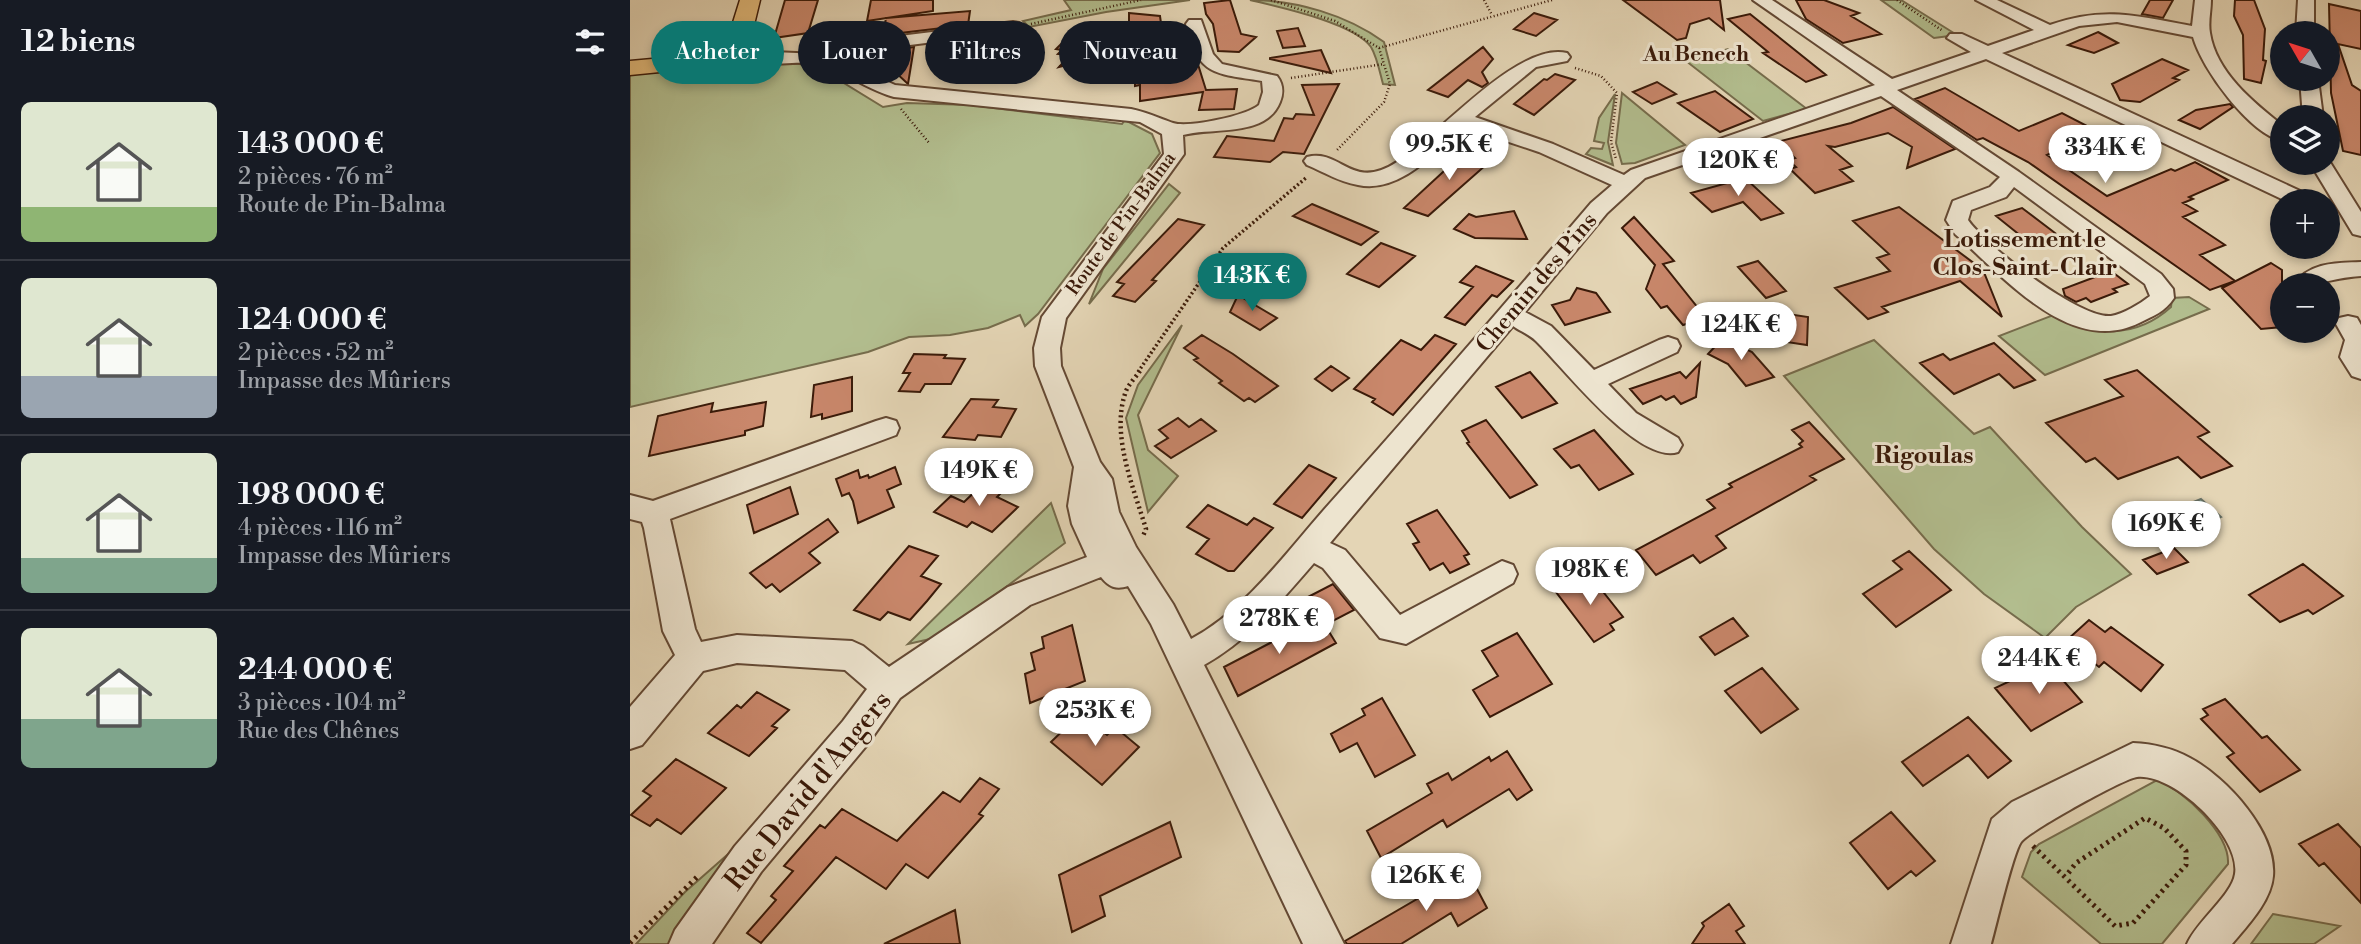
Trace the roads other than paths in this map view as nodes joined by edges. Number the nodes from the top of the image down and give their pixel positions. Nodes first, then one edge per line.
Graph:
1 (750, 0) edge
2 (1761, 0) edge
3 (1984, 0) edge
4 (2203, 0) edge
5 (2306, 0) edge
6 (745, 21) edge
7 (2305, 21) edge
8 (2047, 30) junction
9 (2201, 33) junction
10 (1956, 38) road end
11 (1202, 51) edge
12 (1986, 52) junction
13 (1561, 57) road end
14 (651, 66) edge
15 (630, 68) edge
16 (870, 84) edge
17 (1887, 88) junction
18 (1461, 119) junction
19 (2270, 124) edge
20 (1172, 132) junction
21 (1318, 162) road end
22 (2012, 176) junction
23 (1624, 183) junction
24 (2345, 184) edge
25 (2277, 189) edge
26 (2346, 218) edge
27 (2361, 269) edge
28 (2320, 273) edge
29 (1510, 314) junction
30 (2340, 318) edge
31 (2355, 329) edge
32 (1668, 346) dead end
33 (2361, 370) edge
34 (1590, 382) junction
35 (886, 428) dead end
36 (1668, 445) dead end
37 (641, 510) edge
38 (1310, 547) junction
39 (1124, 553) junction
40 (1502, 574) dead end
41 (693, 658) junction
42 (1184, 659) junction
43 (888, 687) junction
44 (630, 733) edge
45 (689, 944) edge
46 (1324, 944) edge
47 (1971, 944) edge
48 (2207, 944) edge

1 - 6 main road
2 - 17 street
3 - 8 street
4 - 9 street
5 - 7 street
8 - 9 street, Chemin des Pins
8 - 12 street, Chemin des Pins
9 - 19 street
10 - 12 street
11 - 20 street
12 - 17 street, Chemin des Pins
12 - 25 street
13 - 18 street
14 - 15 main road
16 - 20 street, Route de Pin-Balma
17 - 22 street
17 - 23 street, Chemin des Pins
18 - 21 street
18 - 23 street
20 - 39 street, Route de Pin-Balma
22 - 22 street
23 - 29 street, Chemin des Pins
24 - 26 street
27 - 28 street
29 - 34 street
29 - 38 street, Chemin des Pins
30 - 31 street
31 - 33 street
32 - 34 street
34 - 36 street
35 - 37 street
37 - 41 street
38 - 40 street
38 - 42 street, Chemin des Pins
39 - 42 street, Route de Pin-Balma
39 - 43 street, Rue David d'Angers
41 - 43 street
41 - 44 street
42 - 46 street, Route de Pin-Balma
43 - 45 street, Rue David d'Angers
47 - 48 street

